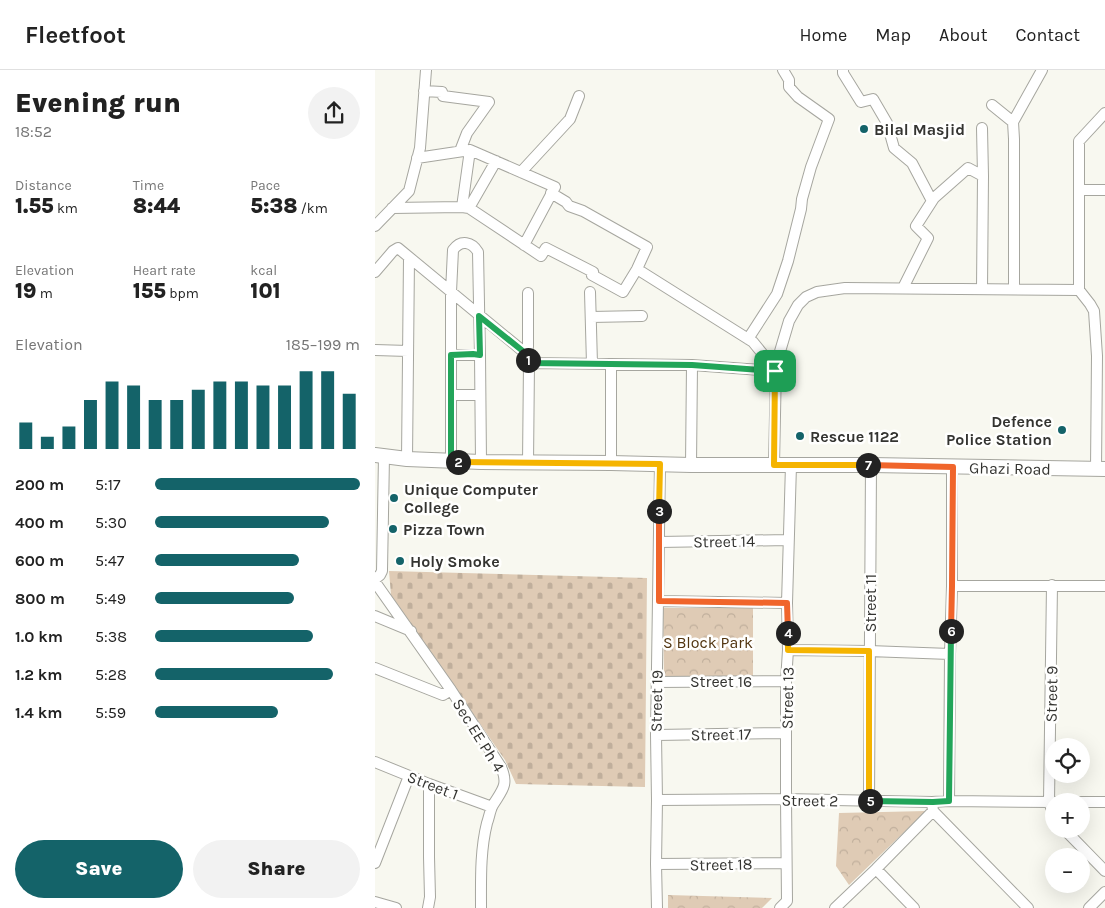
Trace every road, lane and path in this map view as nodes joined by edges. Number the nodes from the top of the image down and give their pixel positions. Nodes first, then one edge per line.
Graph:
1 (426, 70) edge
2 (783, 70) edge
3 (843, 70) edge
4 (1042, 70) edge
5 (425, 90) junction
6 (579, 96) dead end
7 (992, 105) dead end
8 (1105, 113) edge
9 (1013, 122) junction
10 (982, 128) dead end
11 (465, 150) junction
12 (417, 158) junction
13 (496, 161) junction
14 (521, 172) junction
15 (983, 176) junction
16 (1079, 190) junction
17 (1105, 190) edge
18 (551, 193) junction
19 (932, 201) junction
20 (392, 208) junction
21 (465, 208) junction
22 (375, 226) edge
23 (524, 245) junction
24 (409, 258) junction
25 (637, 269) junction
26 (375, 272) edge
27 (903, 288) junction
28 (983, 289) junction
29 (1014, 289) junction
30 (1079, 290) junction
31 (451, 292) junction
32 (590, 292) dead end
33 (528, 293) dead end
34 (479, 316) junction
35 (642, 316) dead end
36 (591, 317) junction
37 (748, 339) junction
38 (375, 350) edge
39 (408, 350) junction
40 (524, 352) junction
41 (451, 355) junction
42 (480, 355) junction
43 (1101, 356) edge
44 (529, 363) junction
45 (591, 364) junction
46 (611, 364) junction
47 (692, 365) junction
48 (775, 368) junction
49 (451, 395) junction
50 (480, 395) junction
51 (380, 456) edge
52 (407, 459) junction
53 (451, 462) junction
54 (481, 462) junction
55 (529, 463) junction
56 (611, 463) junction
57 (660, 464) junction
58 (691, 465) junction
59 (774, 465) junction
60 (871, 465) junction
61 (791, 466) junction
62 (953, 467) junction
63 (1101, 469) edge
64 (788, 540) junction
65 (659, 542) junction
66 (375, 580) edge
67 (1052, 585) junction
68 (952, 586) junction
69 (1105, 586) edge
70 (659, 601) junction
71 (787, 603) junction
72 (375, 616) edge
73 (411, 631) junction
74 (788, 650) junction
75 (869, 651) junction
76 (950, 654) junction
77 (375, 668) edge
78 (786, 681) junction
79 (656, 682) junction
80 (451, 690) junction
81 (786, 733) junction
82 (656, 735) junction
83 (375, 762) edge
84 (409, 776) junction
85 (429, 784) junction
86 (1052, 793) edge
87 (786, 799) junction
88 (657, 800) junction
89 (869, 801) junction
90 (949, 801) junction
91 (1045, 802) edge
92 (1090, 802) edge
93 (1105, 802) edge
94 (933, 806) junction
95 (492, 807) junction
96 (1073, 838) edge
97 (786, 863) junction
98 (375, 864) edge
99 (656, 864) junction
100 (876, 868) junction
101 (1105, 871) edge
102 (1105, 892) edge
103 (375, 902) edge
104 (783, 904) edge
105 (396, 908) edge
106 (428, 908) edge
107 (481, 908) edge
108 (657, 908) edge
109 (795, 908) edge
110 (835, 908) edge
111 (914, 908) edge
112 (1028, 908) edge
113 (1089, 908) edge

1 - 5 street
2 - 37 street
3 - 19 street
4 - 9 street
5 - 11 street
5 - 12 street
6 - 14 street
7 - 9 street
8 - 16 street
9 - 29 street
10 - 15 street
11 - 12 street
11 - 13 street
11 - 21 street
12 - 20 street
13 - 14 street
13 - 21 street
14 - 18 street
15 - 19 street
15 - 28 street
16 - 17 street
16 - 30 street
18 - 23 street
18 - 25 street
19 - 27 street
20 - 21 street
20 - 22 street
21 - 23 street
23 - 25 street
24 - 26 street
24 - 31 street
24 - 39 street
25 - 37 street
27 - 28 street
27 - 48 street
28 - 29 street
29 - 30 street
30 - 43 street
31 - 34 street
31 - 34 street
31 - 41 street
32 - 36 street
33 - 40 street
34 - 40 street
34 - 42 street
35 - 36 street
36 - 45 street
37 - 48 street
38 - 39 street
39 - 52 street
40 - 44 street
41 - 42 street
41 - 49 street
42 - 50 street
43 - 63 street
44 - 45 street
44 - 55 street
45 - 46 street
46 - 47 street
46 - 56 street
47 - 48 street
47 - 58 street
48 - 59 street
49 - 50 street
49 - 53 street
50 - 54 street
51 - 52 main road, Ghazi Road
51 - 66 street
52 - 53 main road, Ghazi Road
53 - 54 main road, Ghazi Road
54 - 55 main road, Ghazi Road
55 - 56 main road, Ghazi Road
56 - 57 main road, Ghazi Road
57 - 58 main road, Ghazi Road
57 - 65 street, Street 19
58 - 59 main road, Ghazi Road
59 - 61 main road, Ghazi Road
60 - 61 main road, Ghazi Road
60 - 62 main road, Ghazi Road
60 - 75 street, Street 11
61 - 64 street, Street 13
62 - 63 main road, Ghazi Road
62 - 68 street
64 - 65 street, Street 14
64 - 71 street, Street 13
65 - 70 street, Street 19
66 - 73 street, Sec EE Ph 4
67 - 68 street
67 - 69 street
67 - 86 street, Street 9
68 - 76 street
70 - 71 street
70 - 79 street, Street 19
71 - 74 street, Street 13
72 - 73 street
73 - 80 street, Sec EE Ph 4
74 - 75 street
74 - 78 street, Street 13
75 - 76 street
75 - 89 street, Street 11
76 - 90 street
77 - 80 street
78 - 79 street, Street 16
78 - 81 street, Street 13
79 - 82 street, Street 19
80 - 95 street, Sec EE Ph 4
81 - 82 street, Street 17
81 - 87 street, Street 13
82 - 88 street, Street 19
83 - 84 street, Street 1
84 - 85 street, Street 1
84 - 98 street
85 - 95 street, Street 1
85 - 106 street
87 - 88 street, Street 2
87 - 89 street, Street 2
87 - 97 street, Street 13
88 - 99 street, Street 19
89 - 94 street, Street 2
90 - 91 street, Street 2
90 - 94 street, Street 2
92 - 93 street
94 - 100 street
94 - 112 street
95 - 107 street, Sec EE Ph 4
96 - 101 street
97 - 99 street, Street 18
97 - 104 street, Street 13
99 - 108 street, Street 19
100 - 110 street
100 - 111 street
102 - 113 street
103 - 105 street
104 - 109 street

